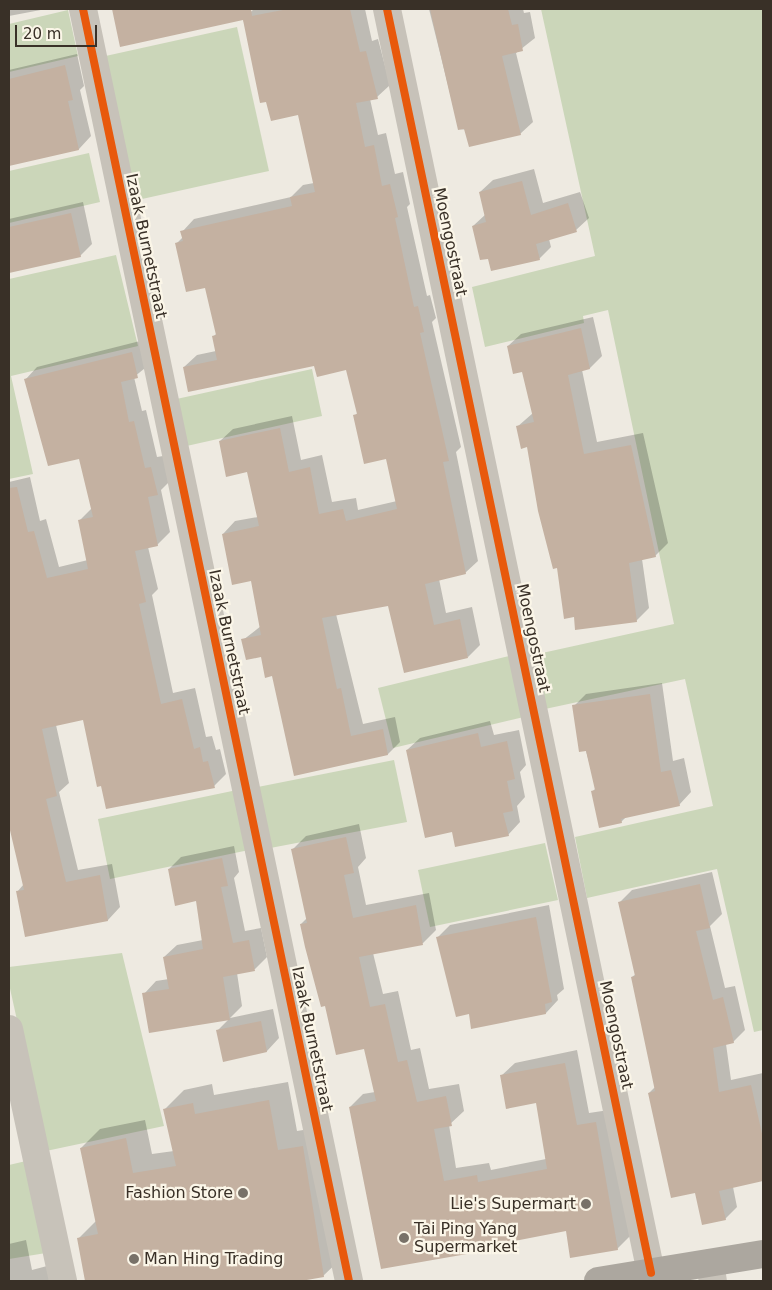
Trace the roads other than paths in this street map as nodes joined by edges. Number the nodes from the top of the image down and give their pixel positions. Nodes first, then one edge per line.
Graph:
1 (83, 9) edge
2 (388, 9) edge
3 (9, 1029) edge
4 (763, 1254) edge
5 (711, 1272) edge
6 (651, 1273) junction
7 (63, 1281) edge
8 (349, 1281) edge
9 (598, 1281) edge

1 - 8 street, Izaak Burnetstraat
2 - 6 street, Moengostraat
3 - 7 street
4 - 5 main road
5 - 6 main road
6 - 9 main road

